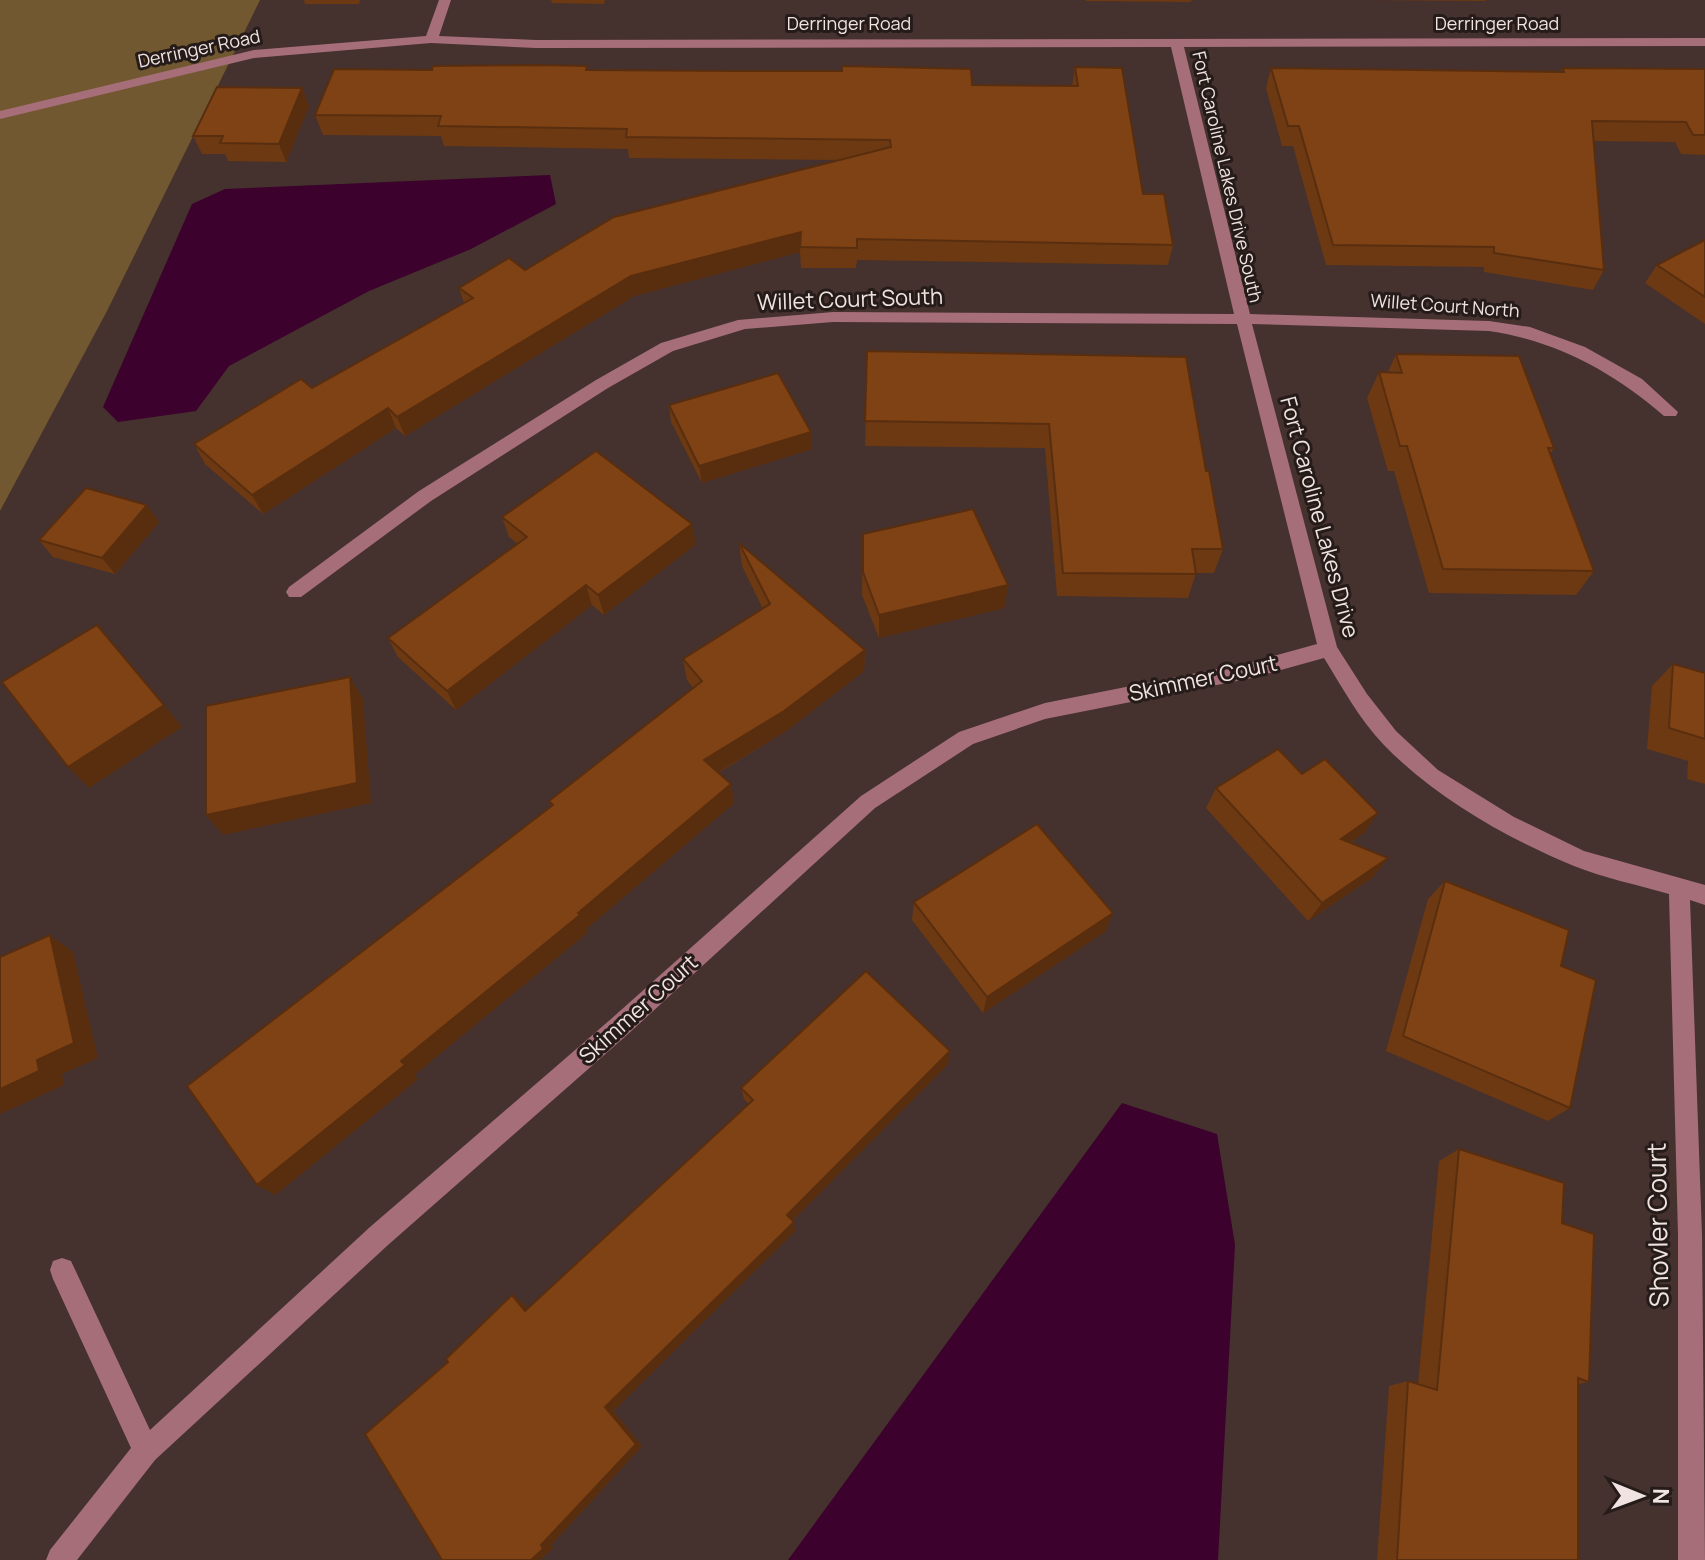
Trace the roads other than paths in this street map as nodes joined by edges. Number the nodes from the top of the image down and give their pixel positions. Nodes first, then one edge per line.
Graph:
1 (445, 0) edge
2 (431, 39) junction
3 (1705, 42) edge
4 (1177, 44) junction
5 (0, 115) edge
6 (1243, 319) junction
7 (1670, 412) dead end
8 (295, 592) dead end
9 (1328, 649) junction
10 (1679, 888) junction
11 (1705, 895) edge
12 (62, 1270) dead end
13 (146, 1451) junction
14 (60, 1560) edge
15 (1692, 1560) edge

1 - 2 street
2 - 4 street, Derringer Road
2 - 5 street, Derringer Road
3 - 4 street, Derringer Road
4 - 6 street, Fort Caroline Lakes Drive South
6 - 7 street, Willet Court North
6 - 8 street, Willet Court South
6 - 9 street, Fort Caroline Lakes Drive
9 - 10 street, Fort Caroline Lakes Drive
9 - 13 street, Skimmer Court
10 - 11 street, Fort Caroline Lakes Drive
10 - 15 street, Shovler Court
12 - 13 street
13 - 14 street, Skimmer Court

